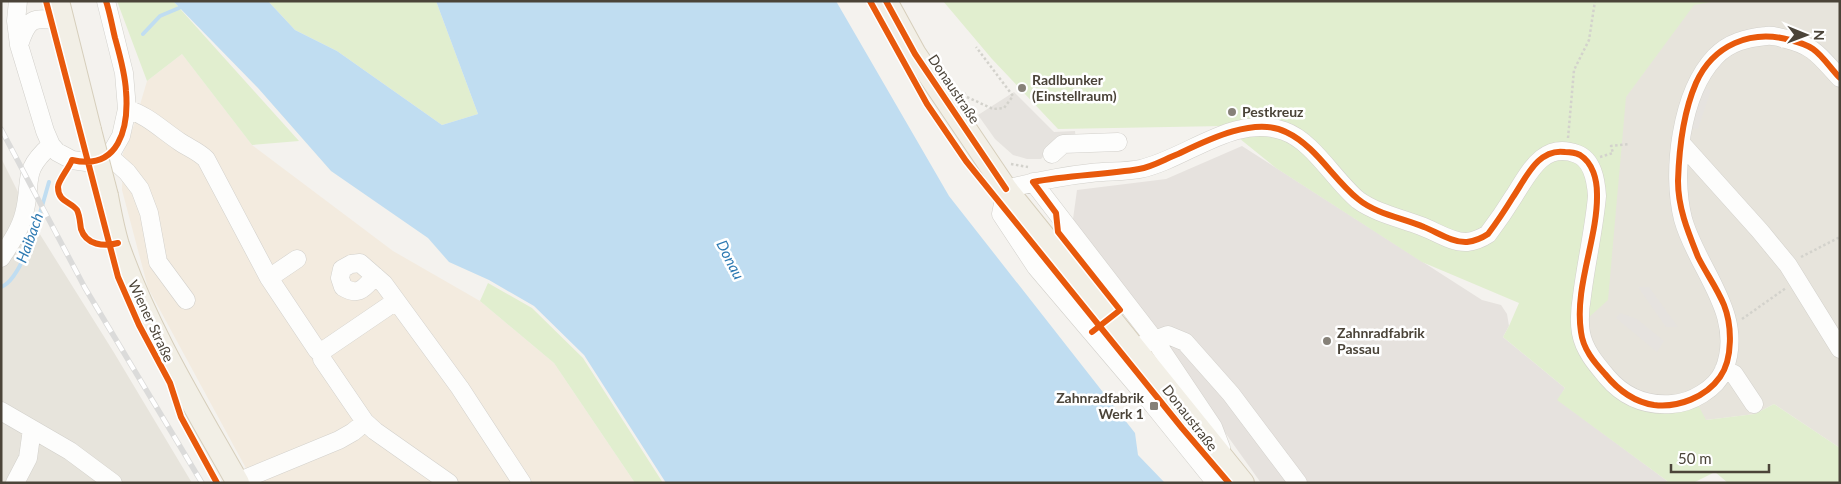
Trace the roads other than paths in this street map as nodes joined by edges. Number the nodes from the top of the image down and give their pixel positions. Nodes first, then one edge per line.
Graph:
1 (18, 1) edge
2 (106, 1) edge
3 (886, 1) edge
4 (60, 11) edge
5 (18, 45) junction
6 (1840, 78) edge
7 (126, 109) junction
8 (1118, 142) dead end
9 (51, 144) junction
10 (1681, 144) junction
11 (1052, 154) dead end
12 (109, 156) junction
13 (1033, 182) junction
14 (1006, 189) junction
15 (1, 258) edge
16 (297, 259) dead end
17 (375, 276) dead end
18 (269, 278) junction
19 (186, 300) dead end
20 (396, 301) junction
21 (1144, 344) junction
22 (1840, 349) edge
23 (322, 355) junction
24 (1724, 369) junction
25 (1754, 404) dead end
26 (1, 411) edge
27 (364, 422) junction
28 (32, 429) junction
29 (1222, 474) edge
30 (443, 481) edge
31 (237, 482) edge
32 (15, 483) edge
33 (113, 483) edge
34 (522, 483) edge
35 (1243, 483) edge
36 (1298, 483) edge

1 - 5 street
2 - 7 street
3 - 14 main road, Donaustraße
4 - 5 street
4 - 31 main road, Wiener Straße, bridge
5 - 9 street
6 - 10 street
7 - 12 street
7 - 18 street
8 - 11 street
9 - 12 street
9 - 15 street
10 - 22 street
10 - 24 street
12 - 19 street
13 - 14 street
13 - 21 street
13 - 24 street
14 - 21 main road, Donaustraße
14 - 29 street, Donaustraße
16 - 18 street
17 - 20 street
18 - 23 street
20 - 23 street
20 - 34 street
21 - 29 main road, Donaustraße
21 - 36 street
23 - 27 street
24 - 25 street
26 - 28 street
27 - 30 street
27 - 31 street
28 - 32 street
28 - 33 street
29 - 35 main road, Donaustraße

